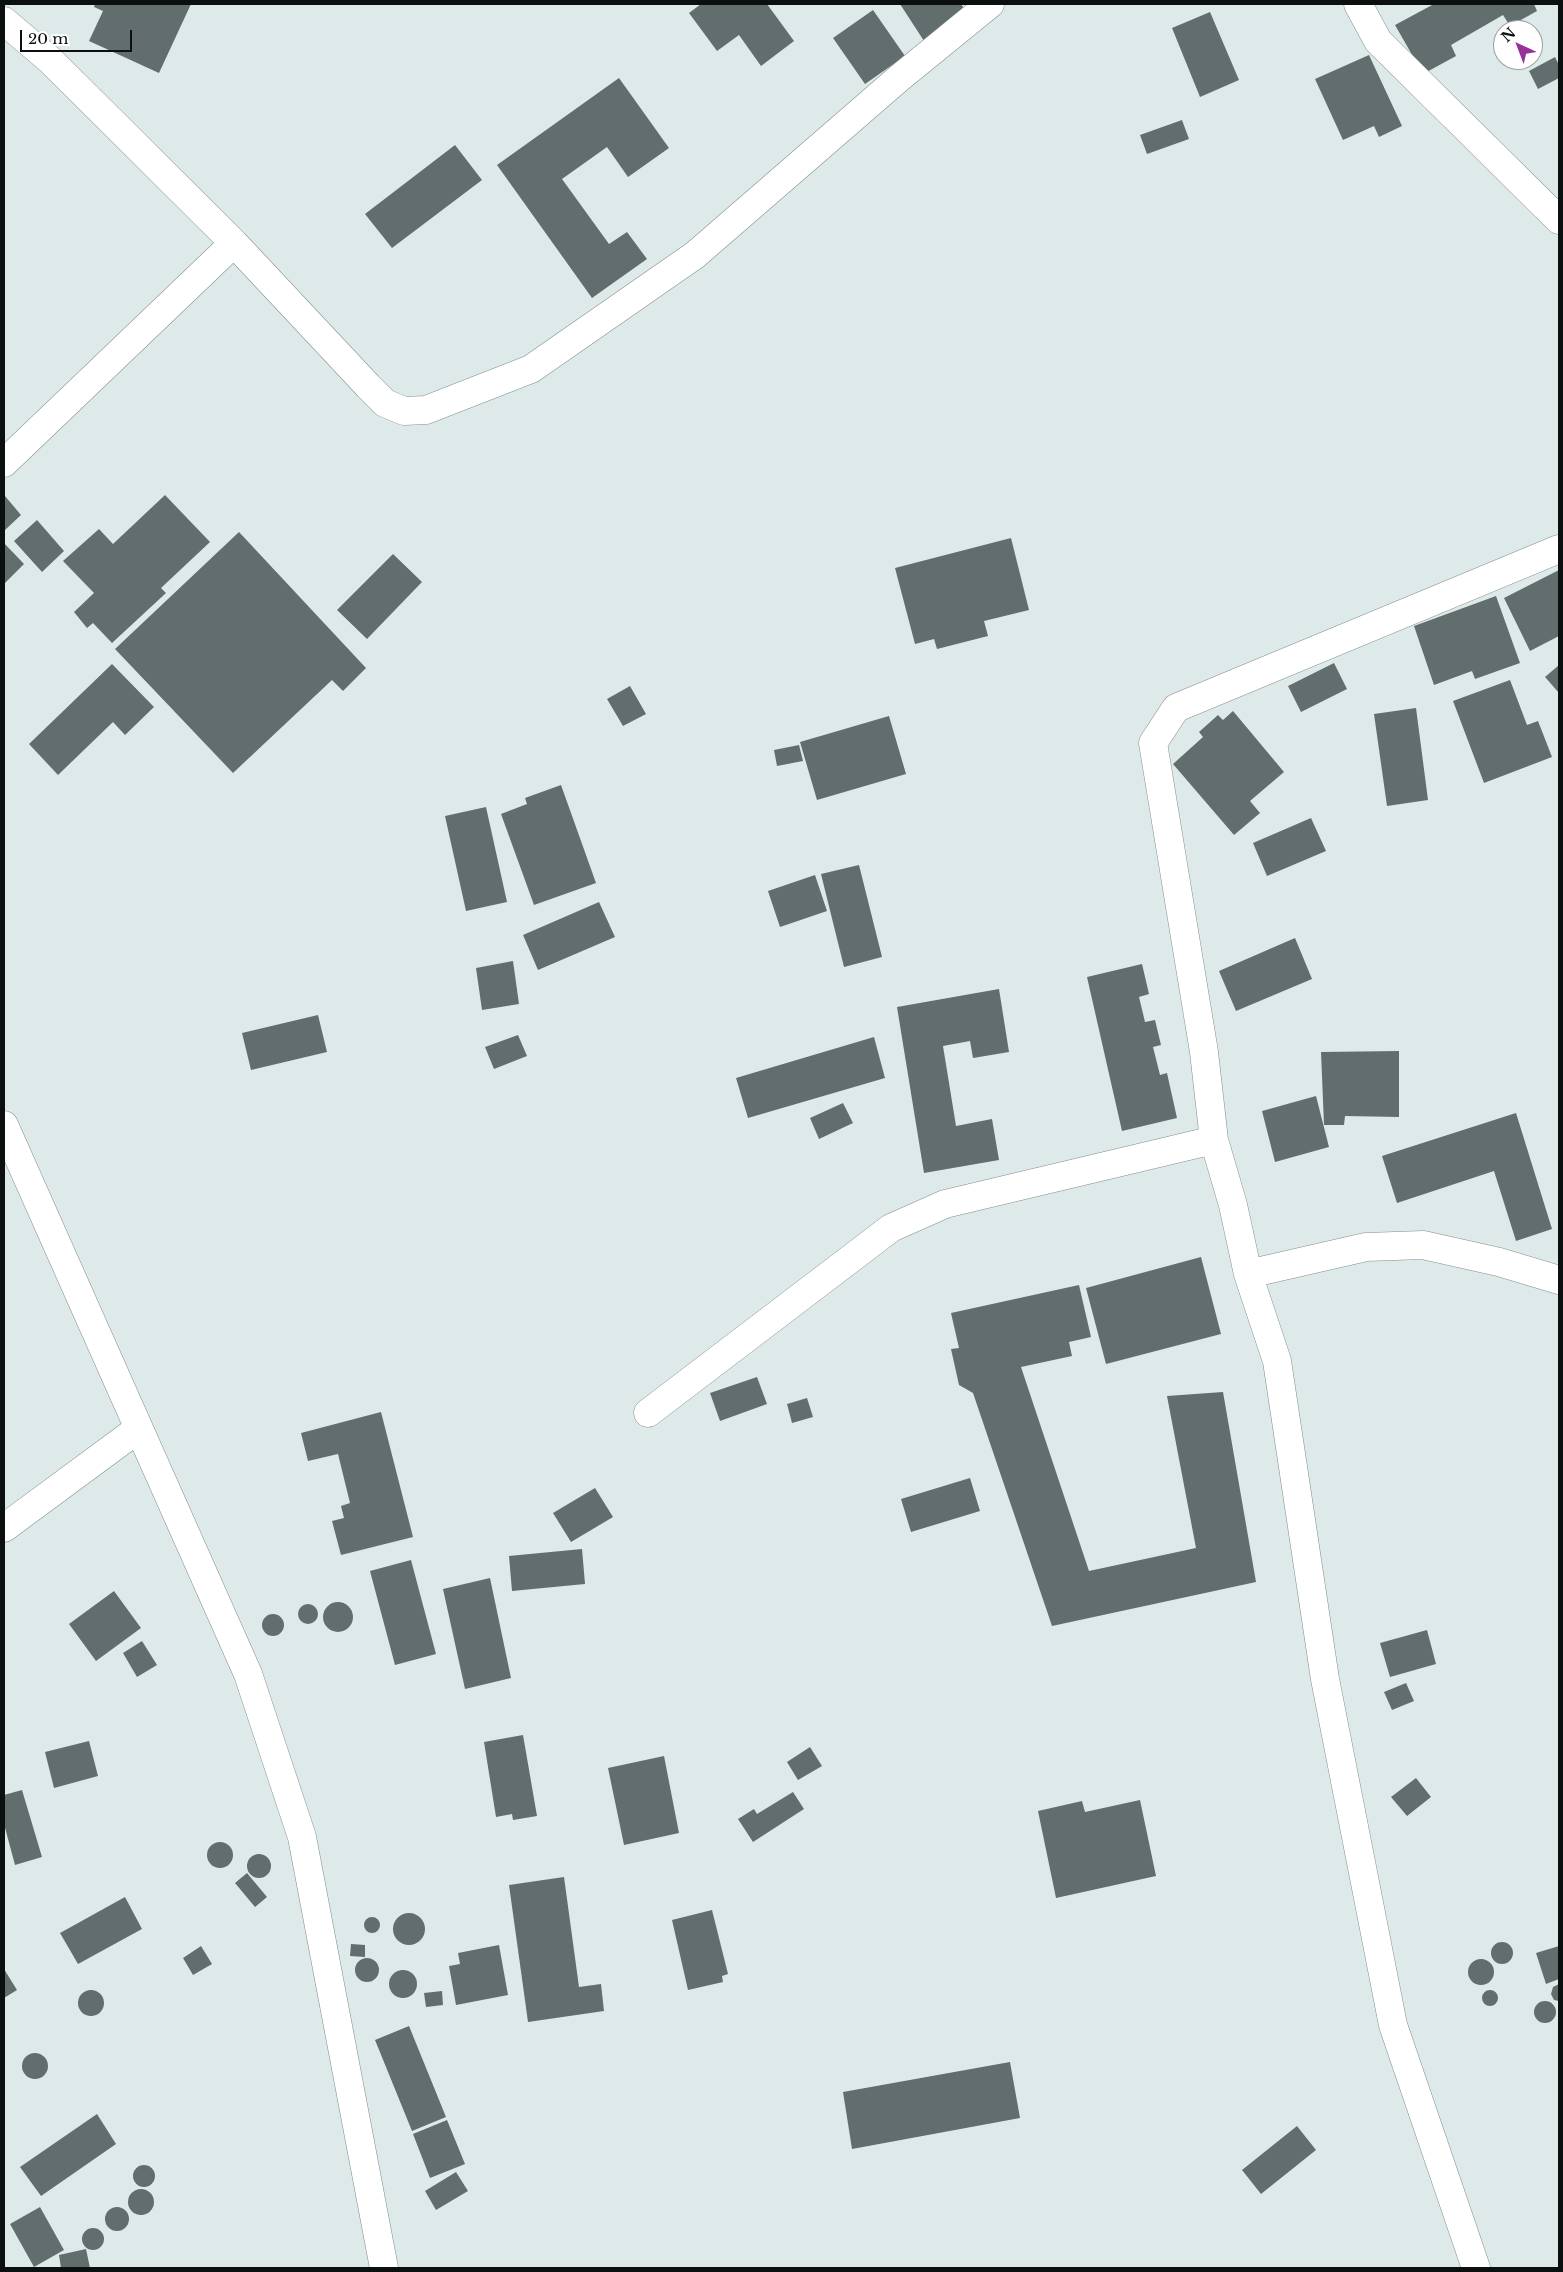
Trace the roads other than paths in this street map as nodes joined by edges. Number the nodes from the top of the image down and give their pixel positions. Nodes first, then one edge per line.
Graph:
1 (990, 4) edge
2 (1358, 4) edge
3 (4, 21) edge
4 (1559, 220) edge
5 (234, 243) junction
6 (4, 463) edge
7 (1559, 549) edge
8 (4, 1125) edge
9 (1214, 1140) junction
10 (1248, 1274) junction
11 (1559, 1280) edge
12 (648, 1414) dead end
13 (138, 1428) junction
14 (4, 1528) edge
15 (384, 2268) edge
16 (1476, 2268) edge

1 - 5 street
2 - 4 street
3 - 5 street
5 - 6 street
7 - 9 street
8 - 13 street
9 - 10 street
9 - 12 street
10 - 11 street
10 - 16 street
13 - 14 street
13 - 15 street

